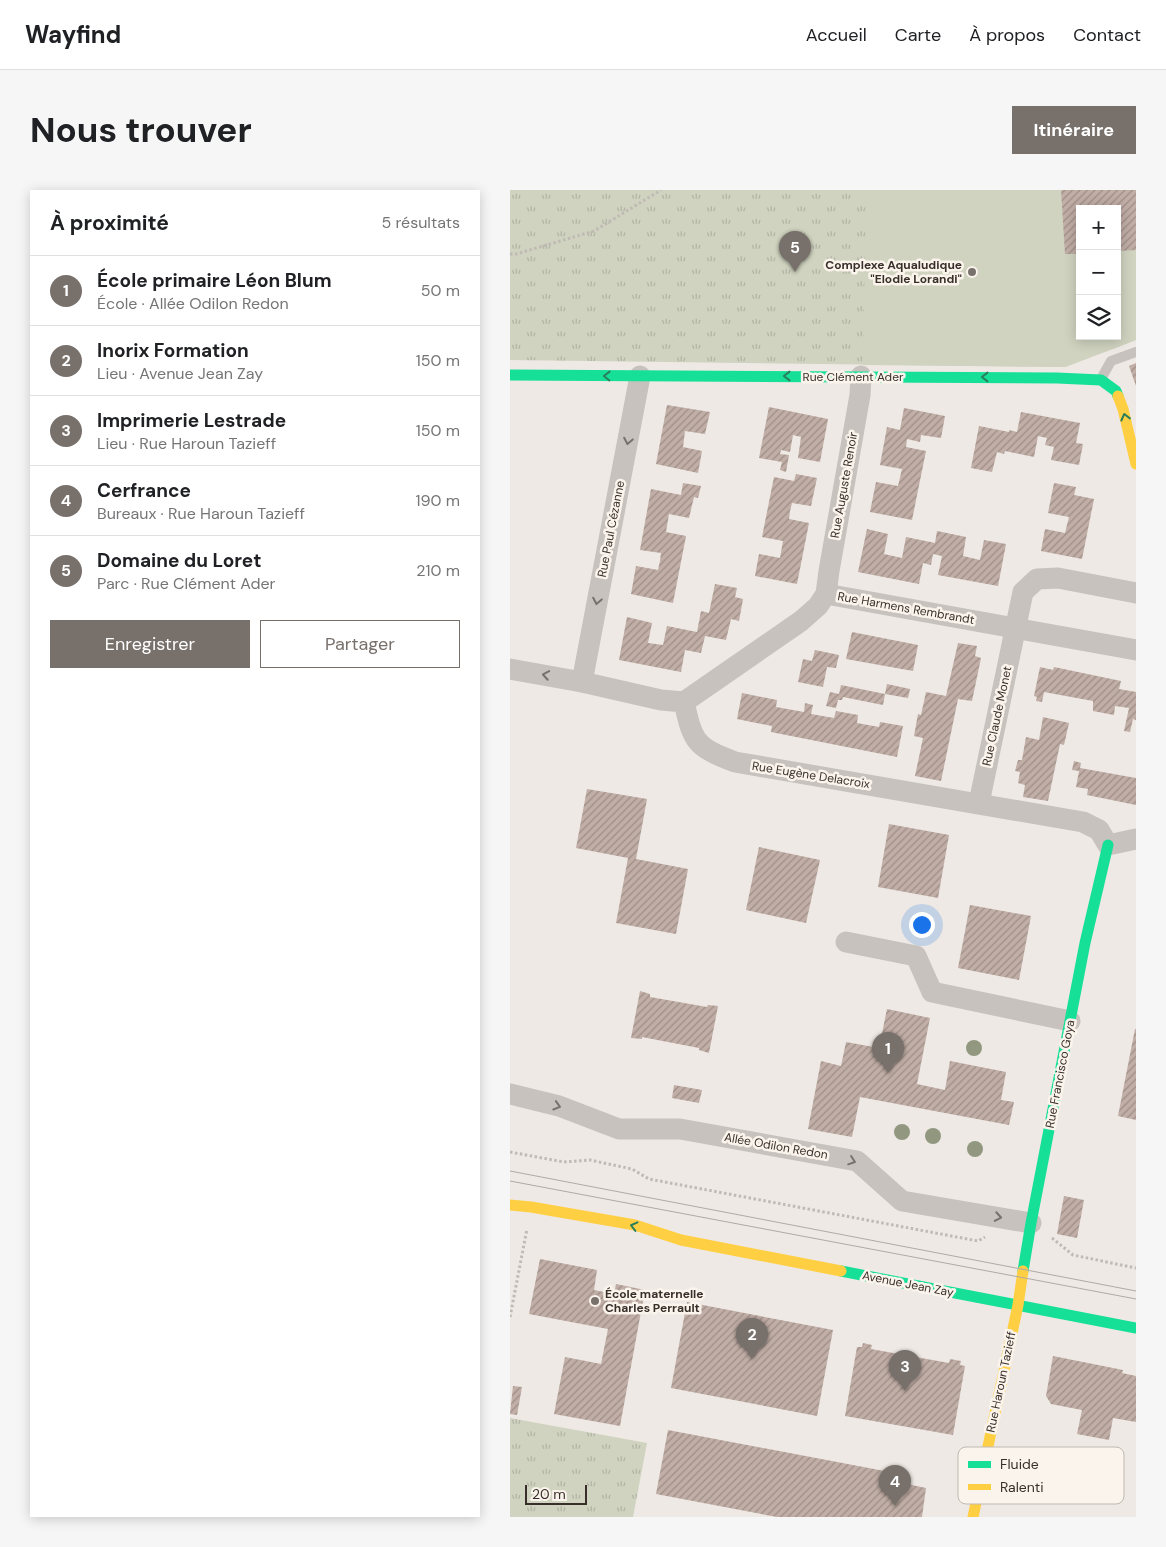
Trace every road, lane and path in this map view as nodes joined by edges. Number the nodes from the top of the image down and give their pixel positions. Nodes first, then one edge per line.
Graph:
1 (661, 190) edge
2 (510, 254) edge
3 (1136, 352) edge
4 (510, 375) edge
5 (640, 376) junction
6 (861, 376) junction
7 (1101, 380) junction
8 (1135, 457) edge
9 (1136, 593) edge
10 (826, 594) junction
11 (1015, 628) junction
12 (1136, 650) edge
13 (510, 669) edge
14 (582, 682) junction
15 (684, 702) junction
16 (979, 803) junction
17 (1136, 839) edge
18 (1108, 845) junction
19 (846, 942) dead end
20 (1070, 1021) junction
21 (510, 1094) edge
22 (510, 1152) edge
23 (510, 1205) edge
24 (510, 1212) edge
25 (529, 1218) junction
26 (546, 1221) dead end
27 (1031, 1223) junction
28 (988, 1235) dead end
29 (642, 1239) dead end
30 (681, 1240) junction
31 (1136, 1268) edge
32 (1018, 1305) junction
33 (510, 1317) edge
34 (1136, 1328) edge
35 (988, 1447) edge
36 (976, 1504) edge
37 (973, 1517) edge

1 - 2 path
3 - 7 lane
5 -> 4 street, Rue Clément Ader
6 -> 5 street, Rue Clément Ader
5 -> 14 street, Rue Paul Cézanne
7 -> 6 street, Rue Clément Ader
6 - 10 street, Rue Auguste Renoir
8 -> 7 street
9 - 11 street
10 - 11 street, Rue Harmens Rembrandt
10 - 15 street, Rue Harmens Rembrandt
11 - 12 street, Rue Harmens Rembrandt
11 - 16 street, Rue Claude Monet
14 -> 13 street
14 - 15 street
15 - 16 street, Rue Eugène Delacroix
16 - 18 street, Rue Eugène Delacroix
17 - 18 street
18 - 20 street, Rue Francisco Goya
19 - 20 street
20 - 27 street, Rue Francisco Goya
21 -> 27 street, Allée Odilon Redon
22 - 28 path
30 -> 23 street, Avenue Jean Zay
24 - 25 street
25 - 26 street
25 - 33 path
27 - 31 path
27 - 32 street, Rue Francisco Goya
29 - 30 street, Avenue Jean Zay
30 - 32 street, Avenue Jean Zay
32 - 34 street, Avenue Jean Zay
32 - 35 street, Rue Haroun Tazieff
36 - 37 street, Rue Haroun Tazieff

